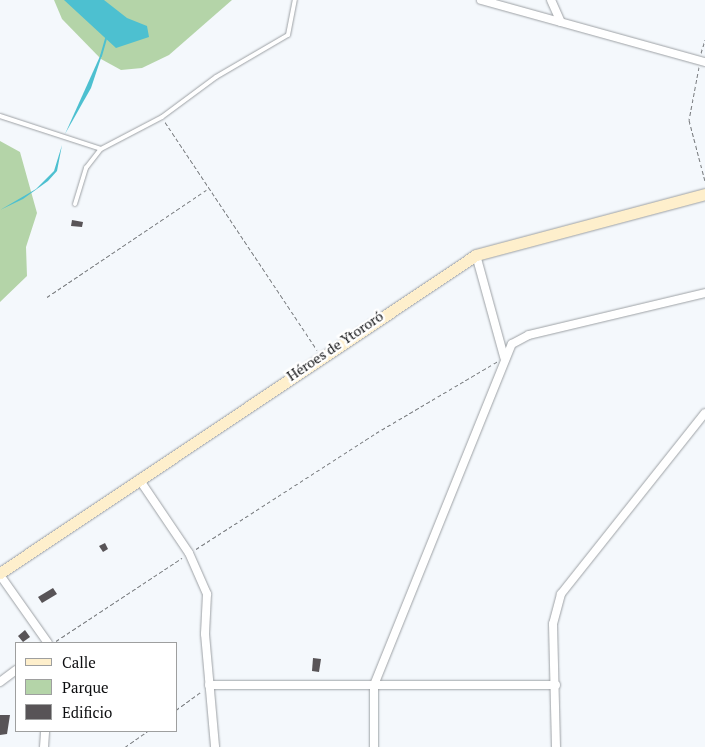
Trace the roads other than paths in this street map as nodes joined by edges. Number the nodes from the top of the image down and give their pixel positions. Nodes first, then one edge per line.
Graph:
1 (294, 0) edge
2 (481, 0) edge
3 (551, 0) edge
4 (561, 22) junction
5 (702, 62) edge
6 (0, 116) edge
7 (101, 148) junction
8 (705, 194) edge
9 (76, 204) dead end
10 (476, 255) junction
11 (705, 294) edge
12 (504, 357) junction
13 (705, 414) edge
14 (139, 479) junction
15 (0, 574) edge
16 (47, 642) edge
17 (15, 671) edge
18 (0, 682) edge
19 (210, 685) junction
20 (374, 685) junction
21 (556, 685) junction
22 (45, 732) edge
23 (44, 747) edge
24 (215, 747) edge
25 (374, 747) edge
26 (556, 747) edge

1 - 7 lane
2 - 4 street
3 - 4 street
4 - 5 street
6 - 7 lane
7 - 9 lane
8 - 10 main road, Héroes de Ytororó
10 - 12 street
10 - 14 main road, Héroes de Ytororó
11 - 12 street
12 - 20 street
13 - 21 street
14 - 15 main road, Héroes de Ytororó
14 - 19 street
15 - 16 street
17 - 18 street
19 - 20 street
19 - 24 street
20 - 21 street
20 - 25 street
21 - 26 street
22 - 23 street

